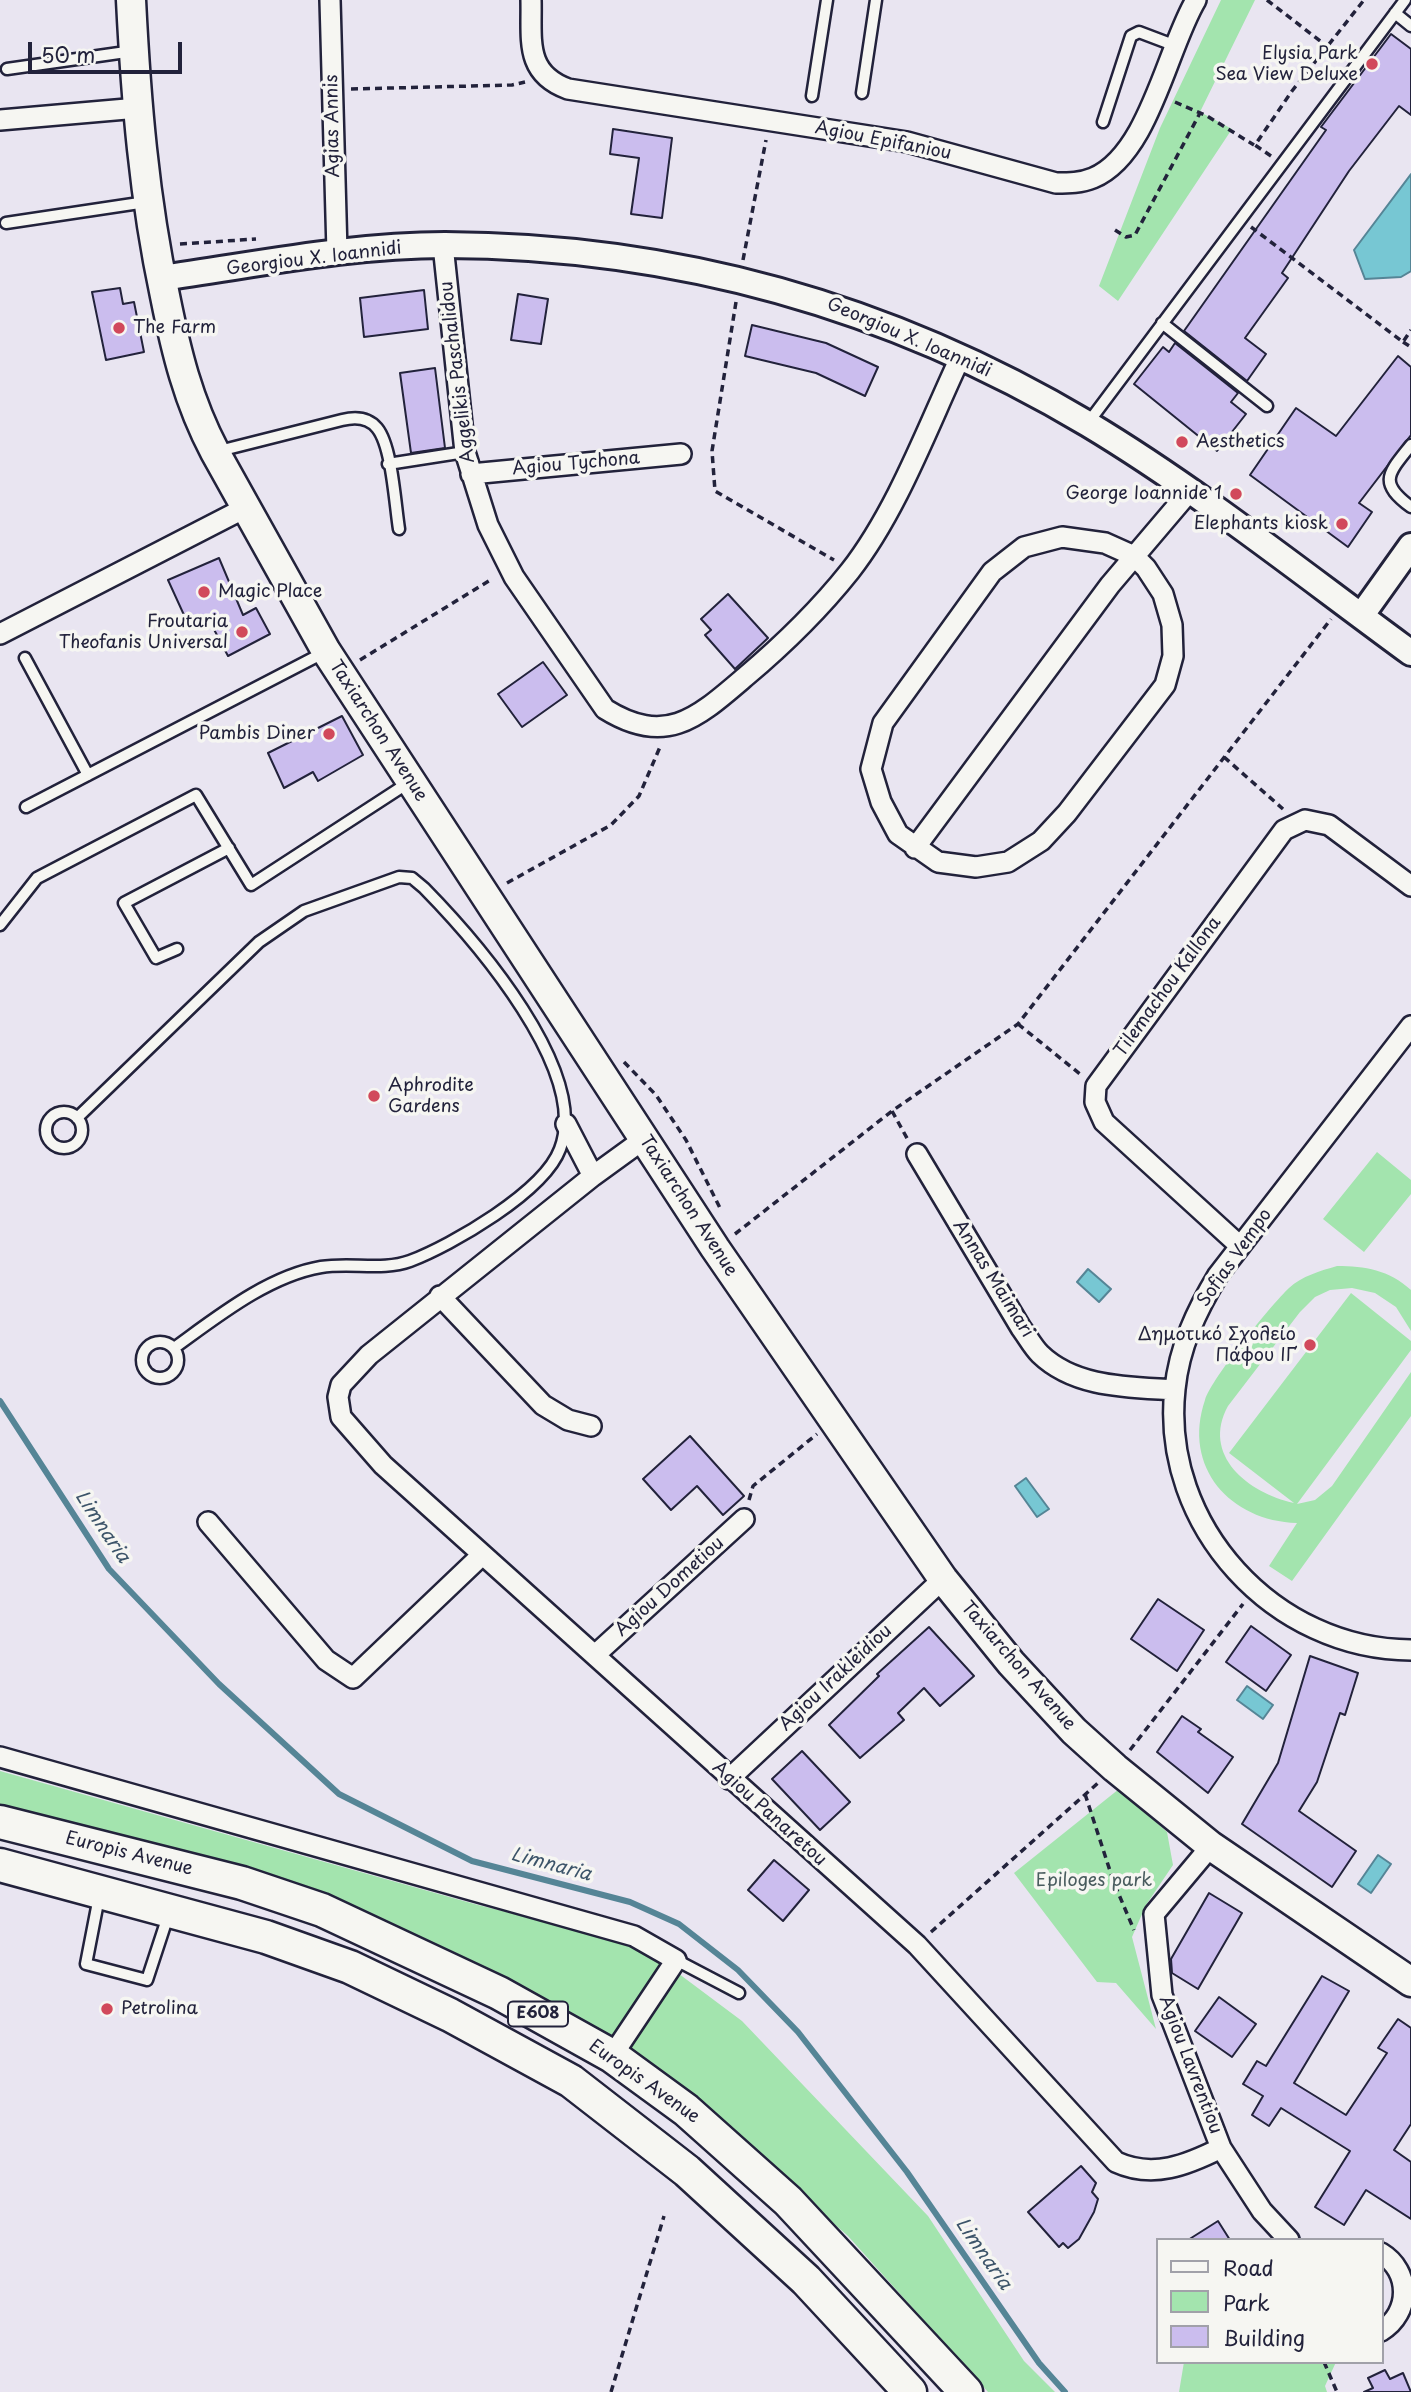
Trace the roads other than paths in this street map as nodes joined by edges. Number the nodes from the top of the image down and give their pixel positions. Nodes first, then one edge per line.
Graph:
1 (131, 0) edge
2 (330, 0) edge
3 (531, 0) edge
4 (827, 0) edge
5 (876, 0) edge
6 (1405, 0) edge
7 (1191, 1) edge
8 (1395, 13) junction
9 (1411, 26) edge
10 (1176, 46) junction
11 (134, 51) junction
12 (7, 68) dead end
13 (862, 93) dead end
14 (812, 96) dead end
15 (138, 108) junction
16 (0, 120) edge
17 (1103, 122) dead end
18 (146, 202) junction
19 (6, 223) dead end
20 (443, 245) junction
21 (337, 252) junction
22 (172, 277) junction
23 (1162, 323) junction
24 (960, 358) junction
25 (1267, 406) dead end
26 (1087, 424) junction
27 (1411, 445) edge
28 (215, 452) junction
29 (465, 452) junction
30 (681, 454) dead end
31 (388, 464) junction
32 (471, 474) junction
33 (1189, 492) junction
34 (1411, 507) edge
35 (245, 508) junction
36 (399, 529) dead end
37 (1411, 546) edge
38 (1134, 556) junction
39 (1352, 610) junction
40 (0, 634) edge
41 (326, 652) junction
42 (1411, 653) edge
43 (25, 659) dead end
44 (88, 775) junction
45 (411, 781) junction
46 (26, 807) dead end
47 (229, 848) junction
48 (915, 848) junction
49 (1411, 886) edge
50 (0, 925) edge
51 (177, 949) dead end
52 (1410, 1028) edge
53 (77, 1118) dead end
54 (566, 1124) junction
55 (644, 1139) junction
56 (917, 1154) road end
57 (593, 1176) junction
58 (1240, 1246) junction
59 (440, 1296) junction
60 (174, 1349) dead end
61 (1174, 1390) junction
62 (591, 1426) dead end
63 (744, 1519) road end
64 (208, 1522) dead end
65 (482, 1555) junction
66 (943, 1579) junction
67 (1411, 1650) edge
68 (595, 1655) junction
69 (0, 1757) edge
70 (729, 1779) junction
71 (0, 1822) edge
72 (1211, 1846) junction
73 (0, 1865) edge
74 (101, 1891) junction
75 (170, 1909) junction
76 (676, 1960) junction
77 (1411, 1982) edge
78 (739, 1993) dead end
79 (612, 2056) junction
80 (1222, 2148) junction
81 (1287, 2238) edge
82 (1383, 2255) edge
83 (1383, 2329) edge
84 (910, 2392) edge
85 (966, 2392) edge

1 - 11 main road, Taxiarchon Avenue
2 - 21 street, Agias Annis
3 - 10 street, Agiou Epifaniou
4 - 14 lane
5 - 13 lane
6 - 8 lane
7 - 10 street, Agiou Epifaniou
8 - 9 lane
8 - 23 lane
10 - 17 lane
11 - 12 lane
11 - 15 main road, Taxiarchon Avenue
15 - 16 street
15 - 18 main road, Taxiarchon Avenue
18 - 19 lane
18 - 22 main road, Taxiarchon Avenue
20 - 21 street, Georgiou X. Ioannidi
20 - 24 street, Georgiou X. Ioannidi
20 - 29 street, Aggelikis Paschalidou
21 - 22 street, Georgiou X. Ioannidi
22 - 28 main road, Taxiarchon Avenue
23 - 25 lane
23 - 26 lane
24 - 26 street, Georgiou X. Ioannidi
24 - 32 street, Aggelikis Paschalidou
26 - 33 street, Georgiou X. Ioannidi
27 - 34 lane
28 - 31 lane
28 - 35 main road, Taxiarchon Avenue
29 - 31 lane
29 - 32 street, Aggelikis Paschalidou
30 - 32 street, Agiou Tychona
31 - 36 lane
33 - 38 street
33 - 39 street, Georgiou X. Ioannidi
35 - 40 street
35 - 41 main road, Taxiarchon Avenue
37 - 39 street
38 - 48 street
38 - 48 street
38 - 48 street
39 - 42 street, Georgiou X. Ioannidi
41 - 44 lane
41 - 45 main road, Taxiarchon Avenue
43 - 44 lane
44 - 46 lane
45 - 47 lane
45 - 55 main road, Taxiarchon Avenue
47 - 50 lane
47 - 51 lane
49 - 58 street, Tilemachou Kallona
52 - 58 street, Sofias Vempo
53 - 54 lane
54 - 57 street
54 - 60 lane
55 - 57 street
55 - 66 main road, Taxiarchon Avenue
56 - 61 street, Annas Maimari
57 - 59 street
58 - 61 street, Sofias Vempo
59 - 62 street
59 - 65 street, Agiou Panaretou
61 - 67 street, Sofias Vempo
63 - 68 street, Agiou Dometiou
64 - 65 street
65 - 68 street, Agiou Panaretou
66 - 70 street, Agiou Irakleidiou
66 - 72 main road, Taxiarchon Avenue
68 - 70 street, Agiou Panaretou
69 - 76 street
70 - 80 street, Agiou Panaretou
71 - 79 highway, Europis Avenue / E608
72 - 77 main road, Taxiarchon Avenue
72 - 80 street, Agiou Lavrentiou
73 - 74 highway, E608
74 - 75 highway, E608
74 - 75 lane
75 - 84 highway, E608
76 - 78 lane
76 - 79 street
79 - 85 highway, Europis Avenue / E608
80 - 81 street, Agiou Lavrentiou
82 - 83 street

